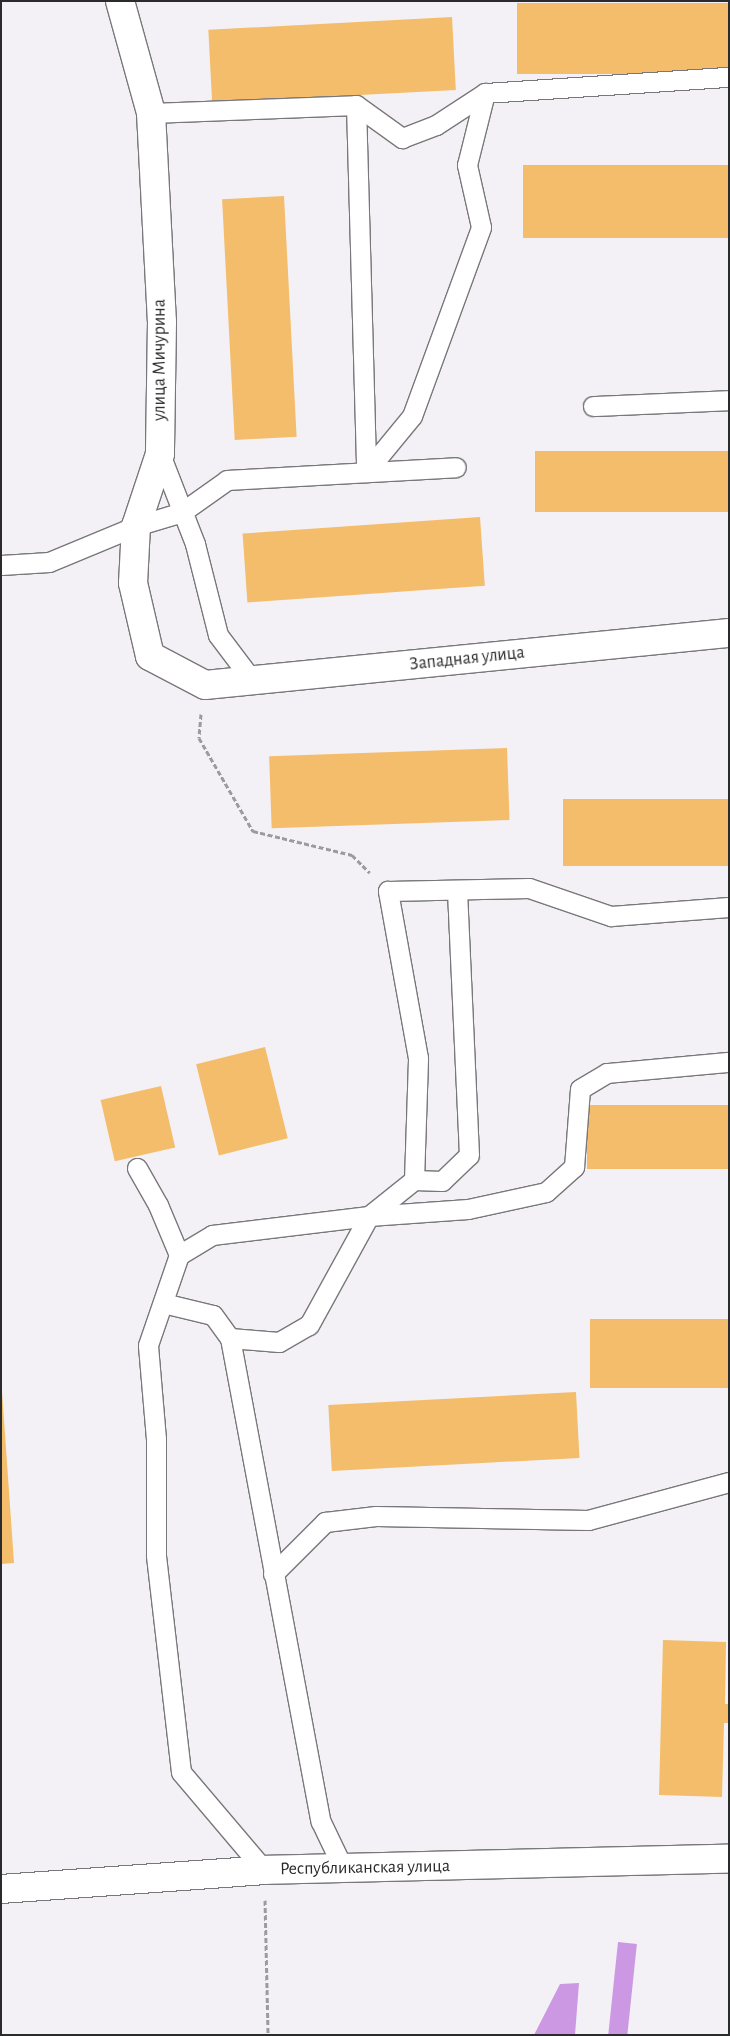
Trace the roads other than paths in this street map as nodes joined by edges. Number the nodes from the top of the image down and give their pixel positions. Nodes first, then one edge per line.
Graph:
1 (120, 1) edge
2 (729, 77) edge
3 (485, 93) junction
4 (356, 105) junction
5 (151, 113) junction
6 (729, 400) edge
7 (593, 406) dead end
8 (160, 454) junction
9 (456, 467) dead end
10 (366, 472) junction
11 (182, 512) junction
12 (136, 526) junction
13 (1, 564) edge
14 (729, 633) edge
15 (252, 680) junction
16 (205, 685) joint
17 (457, 890) junction
18 (729, 907) edge
19 (729, 1062) edge
20 (137, 1168) dead end
21 (414, 1180) junction
22 (369, 1216) junction
23 (179, 1255) junction
24 (163, 1303) junction
25 (230, 1338) junction
26 (729, 1482) edge
27 (273, 1574) junction
28 (729, 1859) edge
29 (342, 1868) junction
30 (264, 1870) junction
31 (1, 1889) edge

1 - 5 street, улица Мичурина
2 - 3 lane
3 - 4 lane
3 - 10 lane
4 - 5 lane
4 - 10 lane
5 - 8 street, улица Мичурина
6 - 7 lane
8 - 11 lane
8 - 12 street, улица Мичурина
9 - 10 lane
10 - 11 lane
11 - 12 lane
11 - 15 lane
12 - 13 lane
12 - 16 street, улица Мичурина
14 - 15 street, Западная улица
15 - 16 street, Западная улица
17 - 18 lane
17 - 21 lane
17 - 21 lane
19 - 22 lane
20 - 23 lane
21 - 22 lane
22 - 23 lane
22 - 25 lane
23 - 24 lane
24 - 25 lane
24 - 30 lane
25 - 27 lane
26 - 27 lane
27 - 29 lane
28 - 29 street, Республиканская улица
29 - 30 street, Республиканская улица
30 - 31 street, Республиканская улица

